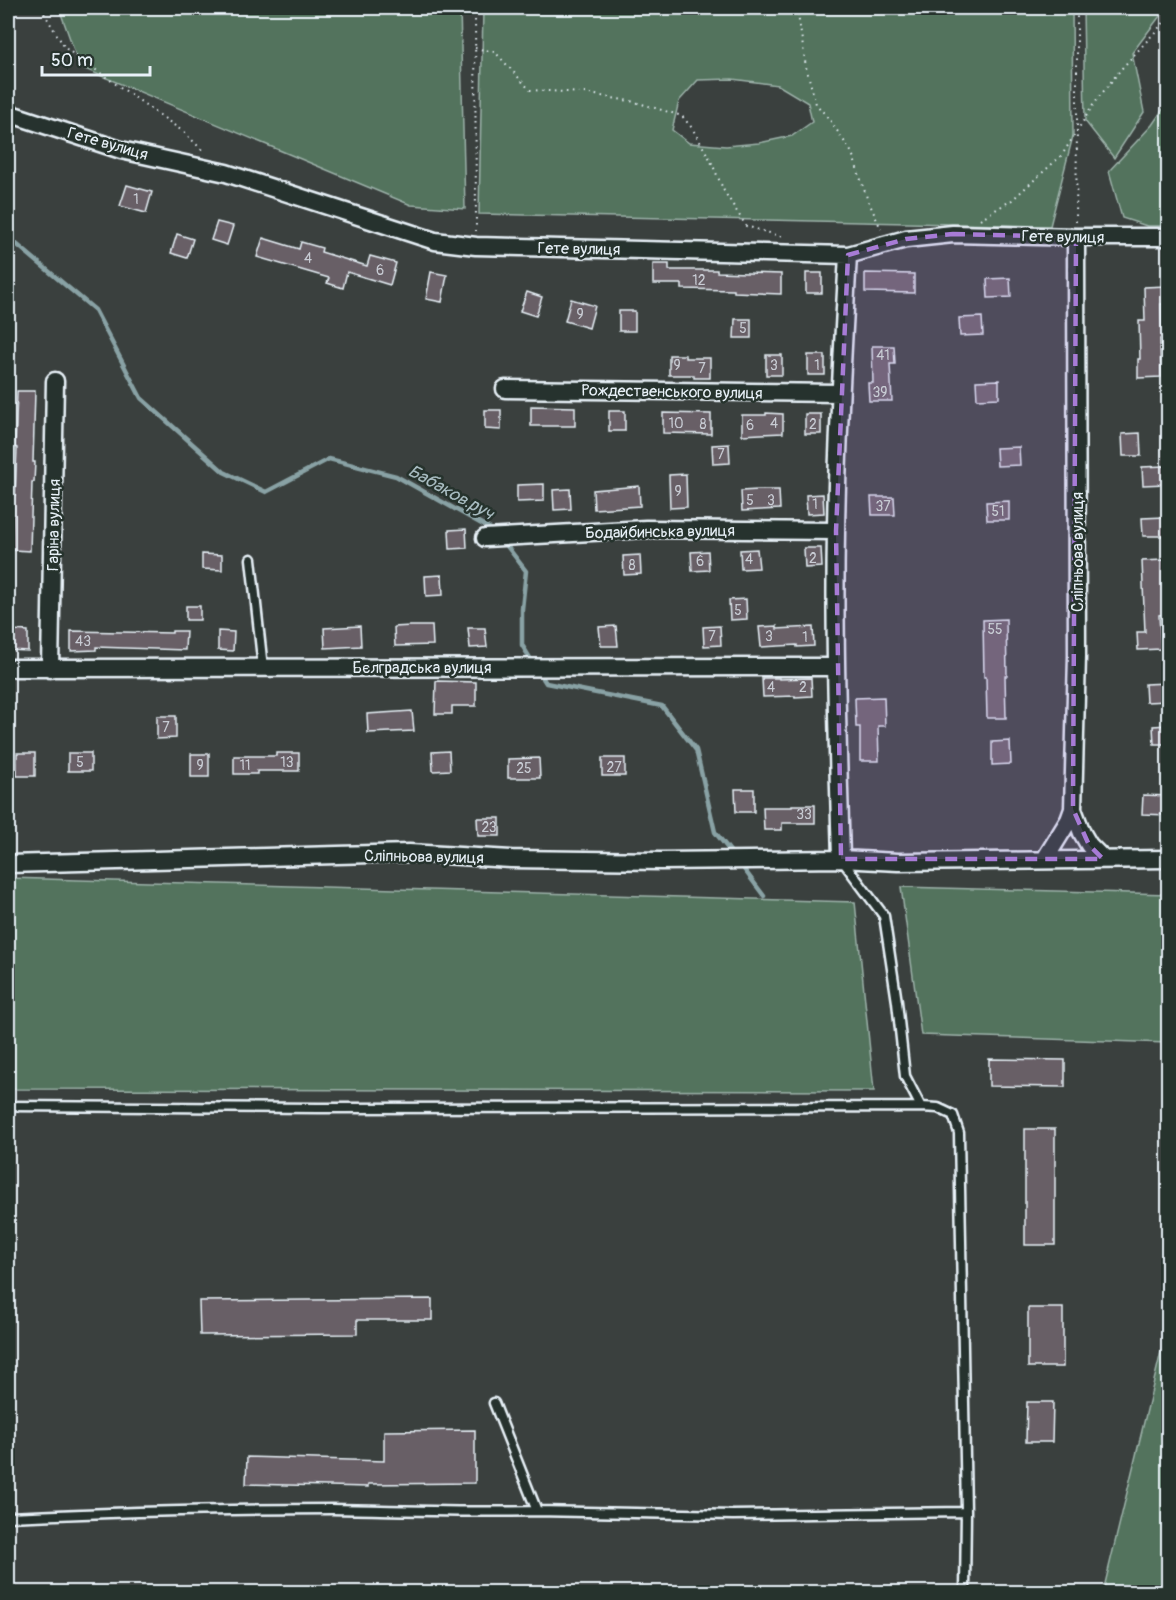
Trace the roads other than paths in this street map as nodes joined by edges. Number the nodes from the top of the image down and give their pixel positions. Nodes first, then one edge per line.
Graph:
1 (8, 113) edge
2 (1076, 237) junction
3 (1168, 237) edge
4 (848, 255) junction
5 (55, 381) dead end
6 (505, 389) dead end
7 (840, 393) junction
8 (836, 531) junction
9 (485, 538) dead end
10 (251, 559) dead end
11 (836, 667) junction
12 (8, 668) edge
13 (263, 668) junction
14 (50, 669) junction
15 (1073, 809) junction
16 (841, 859) junction
17 (1045, 859) junction
18 (1103, 859) junction
19 (1168, 859) edge
20 (8, 864) edge
21 (8, 1106) edge
22 (921, 1107) junction
23 (494, 1403) dead end
24 (537, 1511) junction
25 (966, 1512) junction
26 (8, 1517) edge
27 (965, 1593) edge

1 - 4 street, Гете вулиця
2 - 3 street, Гете вулиця
2 - 4 street, Гете вулиця
2 - 15 street, Сліпньова вулиця
4 - 7 street
5 - 14 street, Гаріна вулиця
6 - 7 street, Рождественського вулиця
7 - 8 street
8 - 9 street, Бодайбинська вулиця
8 - 11 street
10 - 13 lane
11 - 13 street, Бєлградська вулиця
11 - 16 street
12 - 14 street, Бєлградська вулиця
13 - 14 street, Бєлградська вулиця
15 - 17 street, Сліпньова вулиця
15 - 18 street
16 - 17 street, Сліпньова вулиця
16 - 20 street, Сліпньова вулиця
16 - 22 lane
17 - 18 street, Сліпньова вулиця
18 - 19 street, Сліпньова вулиця
21 - 22 lane
22 - 25 lane
23 - 24 lane
24 - 25 lane
24 - 26 lane
25 - 27 lane

